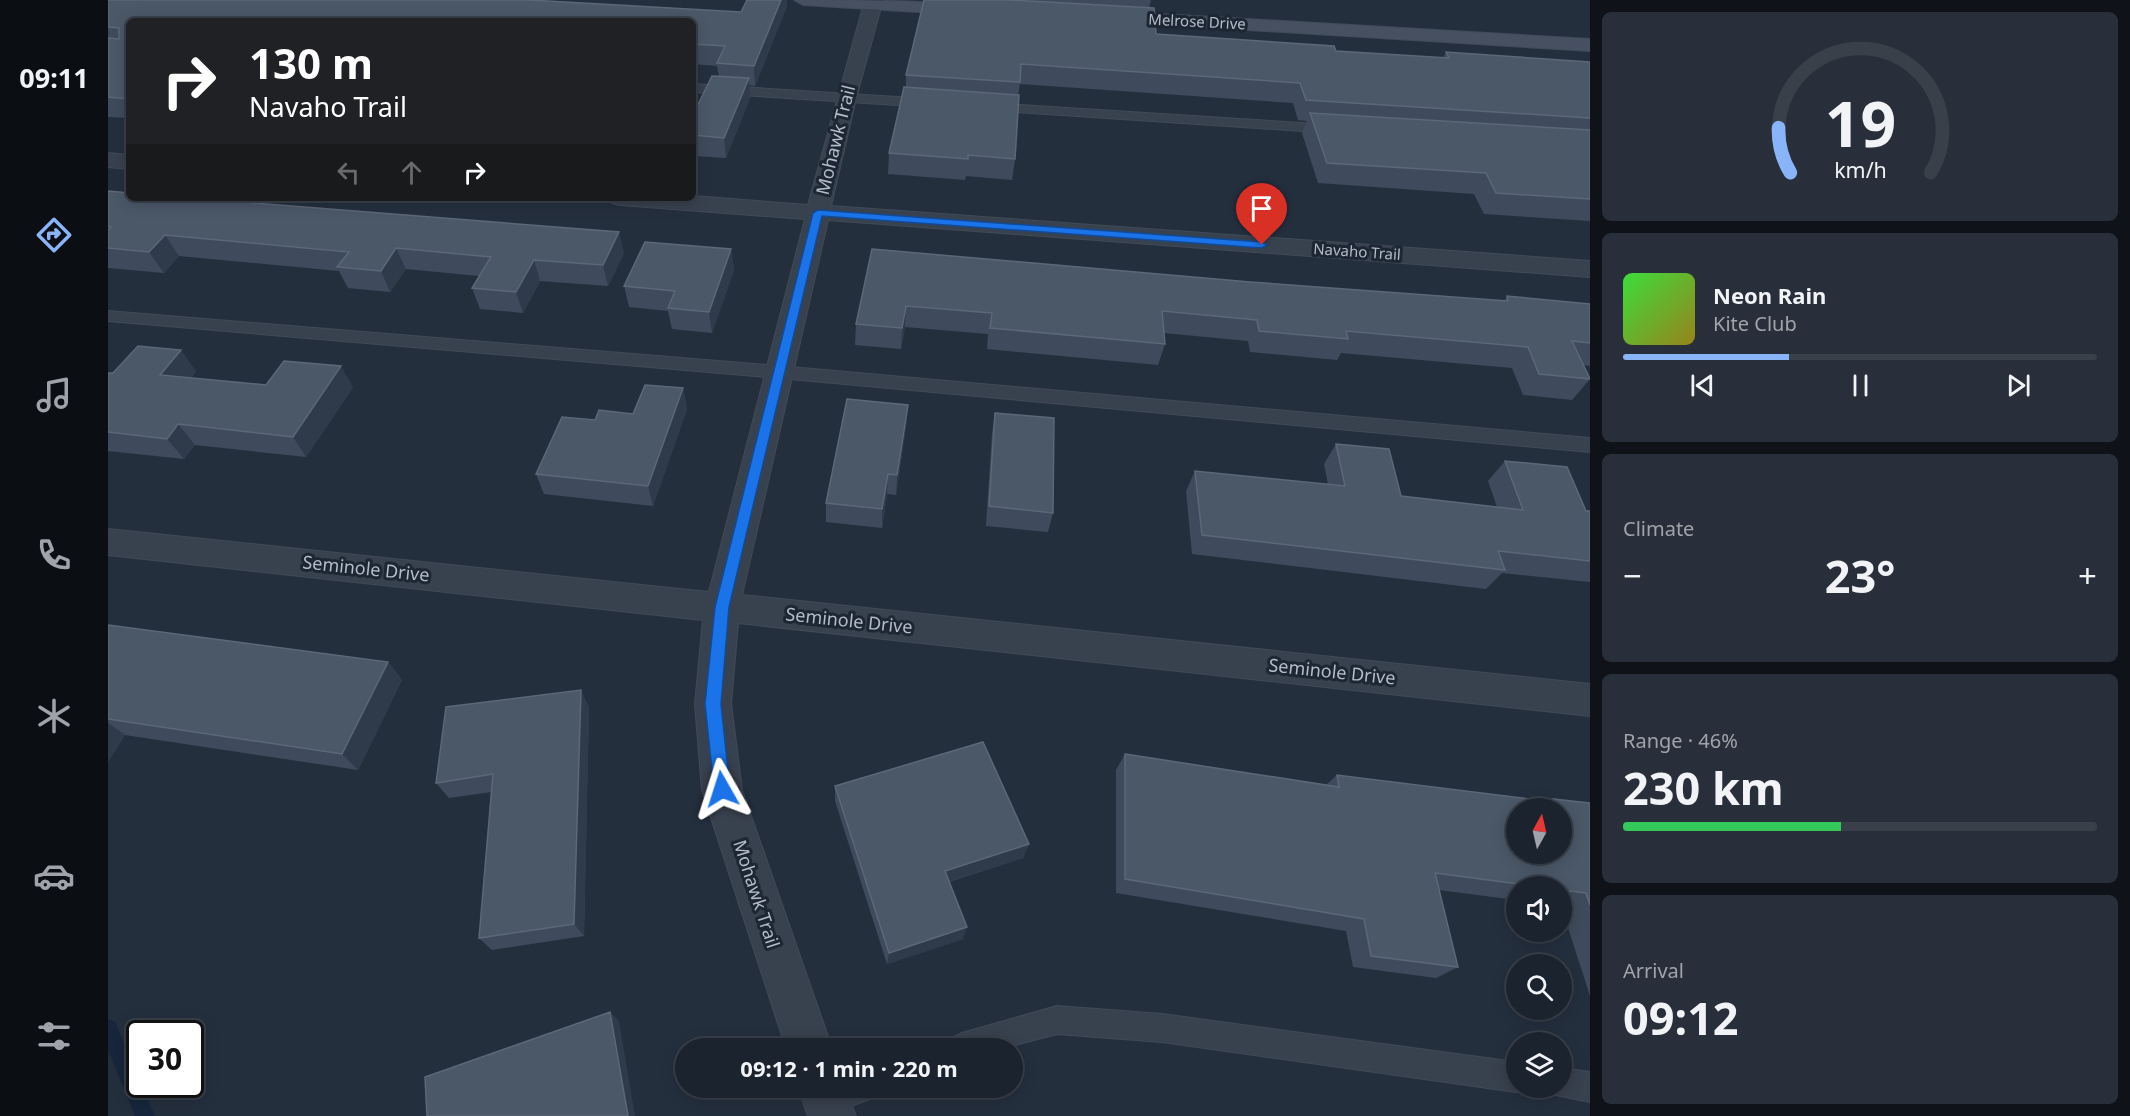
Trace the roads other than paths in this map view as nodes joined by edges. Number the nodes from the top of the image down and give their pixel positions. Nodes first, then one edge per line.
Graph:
1 (803, 0) edge
2 (874, 2) edge
3 (981, 10) edge
4 (1088, 16) edge
5 (1590, 45) edge
6 (696, 88) edge
7 (846, 98) junction
8 (940, 104) edge
9 (976, 106) edge
10 (1342, 129) edge
11 (108, 160) edge
12 (126, 162) edge
13 (660, 201) edge
14 (818, 213) junction
15 (1590, 269) edge
16 (108, 316) edge
17 (779, 372) junction
18 (1590, 445) edge
19 (108, 542) edge
20 (722, 607) junction
21 (1590, 700) edge
22 (806, 1038) edge
23 (990, 1038) edge
24 (1506, 1076) edge
25 (1572, 1084) edge
26 (1590, 1087) edge

1 - 2 street
2 - 3 street
2 - 7 street, Mohawk Trail
4 - 5 street, Melrose Drive
6 - 7 lane
7 - 8 lane
7 - 14 street, Mohawk Trail
9 - 10 lane
11 - 12 street
13 - 14 street, Navaho Trail
14 - 15 street, Navaho Trail
14 - 17 street, Mohawk Trail
16 - 17 lane
17 - 18 lane
17 - 20 street, Mohawk Trail
19 - 20 street, Seminole Drive
20 - 21 street, Seminole Drive
20 - 22 street, Mohawk Trail
23 - 24 lane
25 - 26 lane

